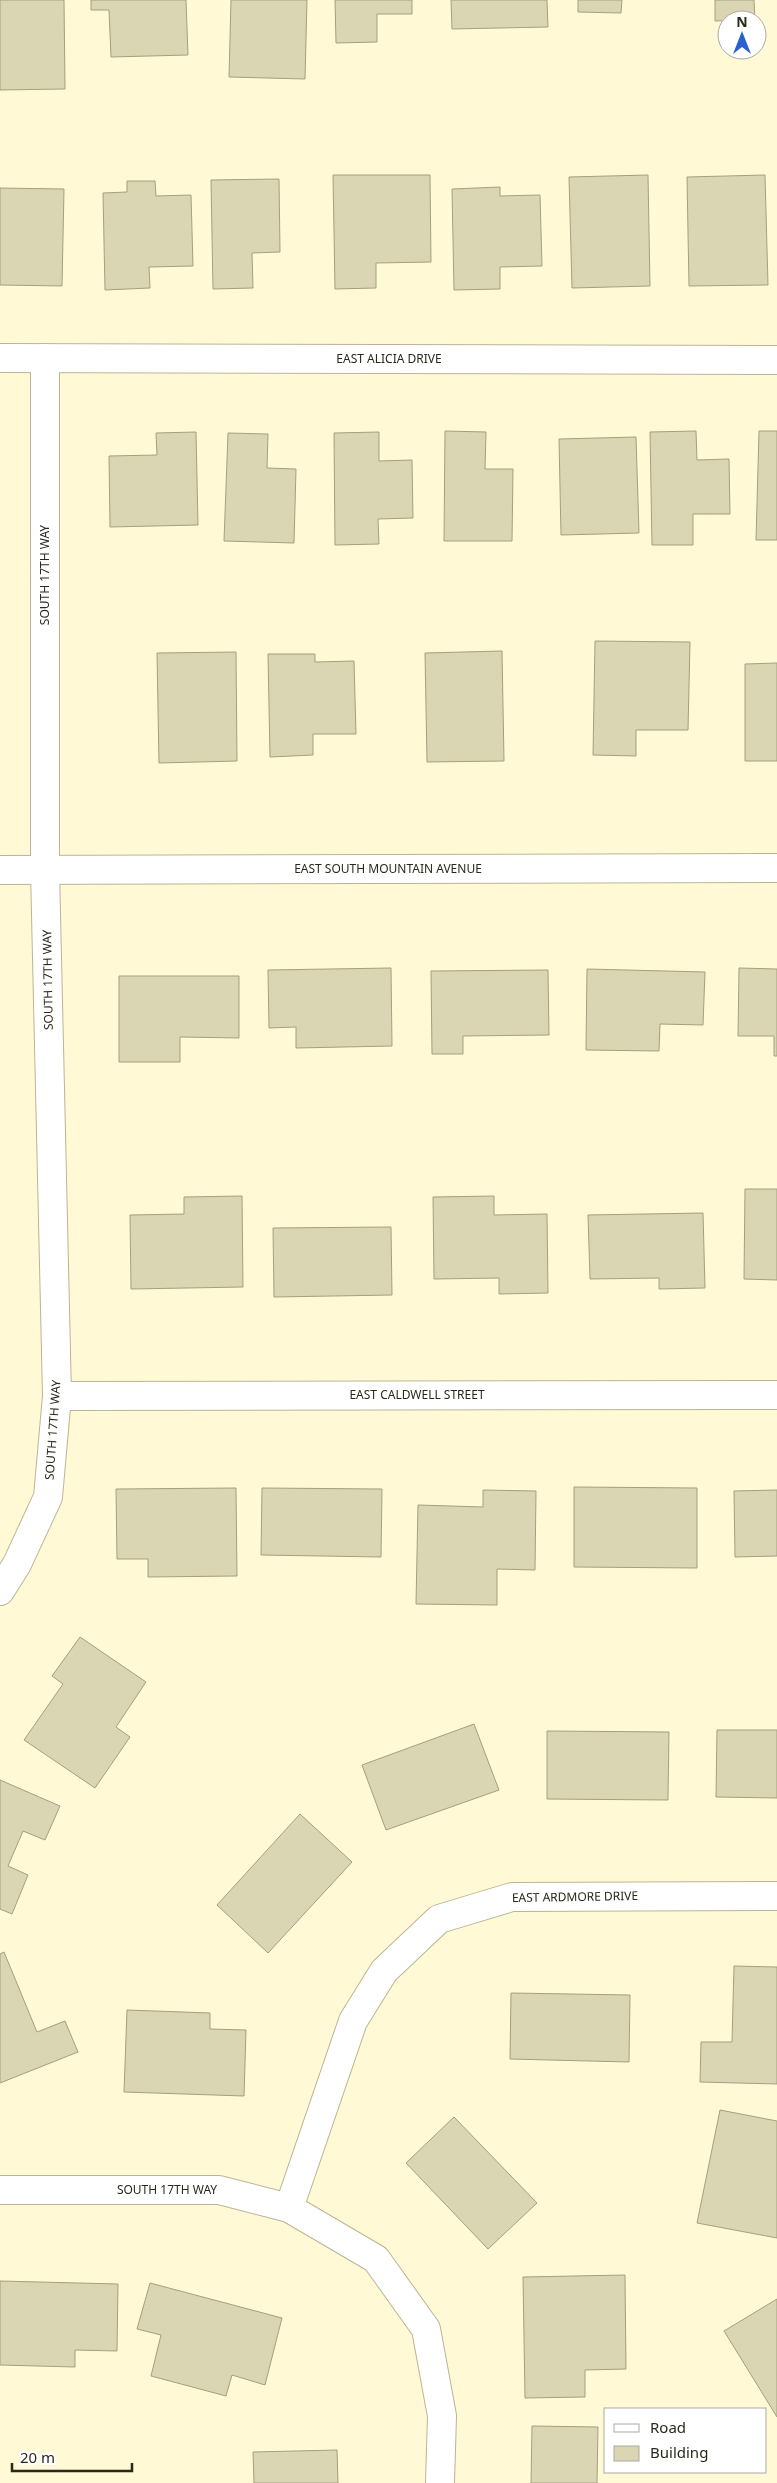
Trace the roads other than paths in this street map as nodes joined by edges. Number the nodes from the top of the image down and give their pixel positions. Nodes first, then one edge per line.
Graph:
1 (0, 358) edge
2 (45, 358) junction
3 (777, 360) edge
4 (777, 868) edge
5 (0, 870) edge
6 (45, 870) junction
7 (777, 1395) edge
8 (57, 1396) junction
9 (0, 1591) edge
10 (777, 1896) edge
11 (0, 2190) edge
12 (289, 2208) junction
13 (440, 2483) edge

1 - 2 street, EAST ALICIA DRIVE
2 - 3 street, EAST ALICIA DRIVE
2 - 6 street, SOUTH 17TH WAY
4 - 6 street, EAST SOUTH MOUNTAIN AVENUE
5 - 6 street, EAST SOUTH MOUNTAIN AVENUE
6 - 8 street, SOUTH 17TH WAY
7 - 8 street, EAST CALDWELL STREET
8 - 9 street, SOUTH 17TH WAY
10 - 12 street, EAST ARDMORE DRIVE
11 - 12 street, SOUTH 17TH WAY
12 - 13 street, SOUTH 17TH WAY

